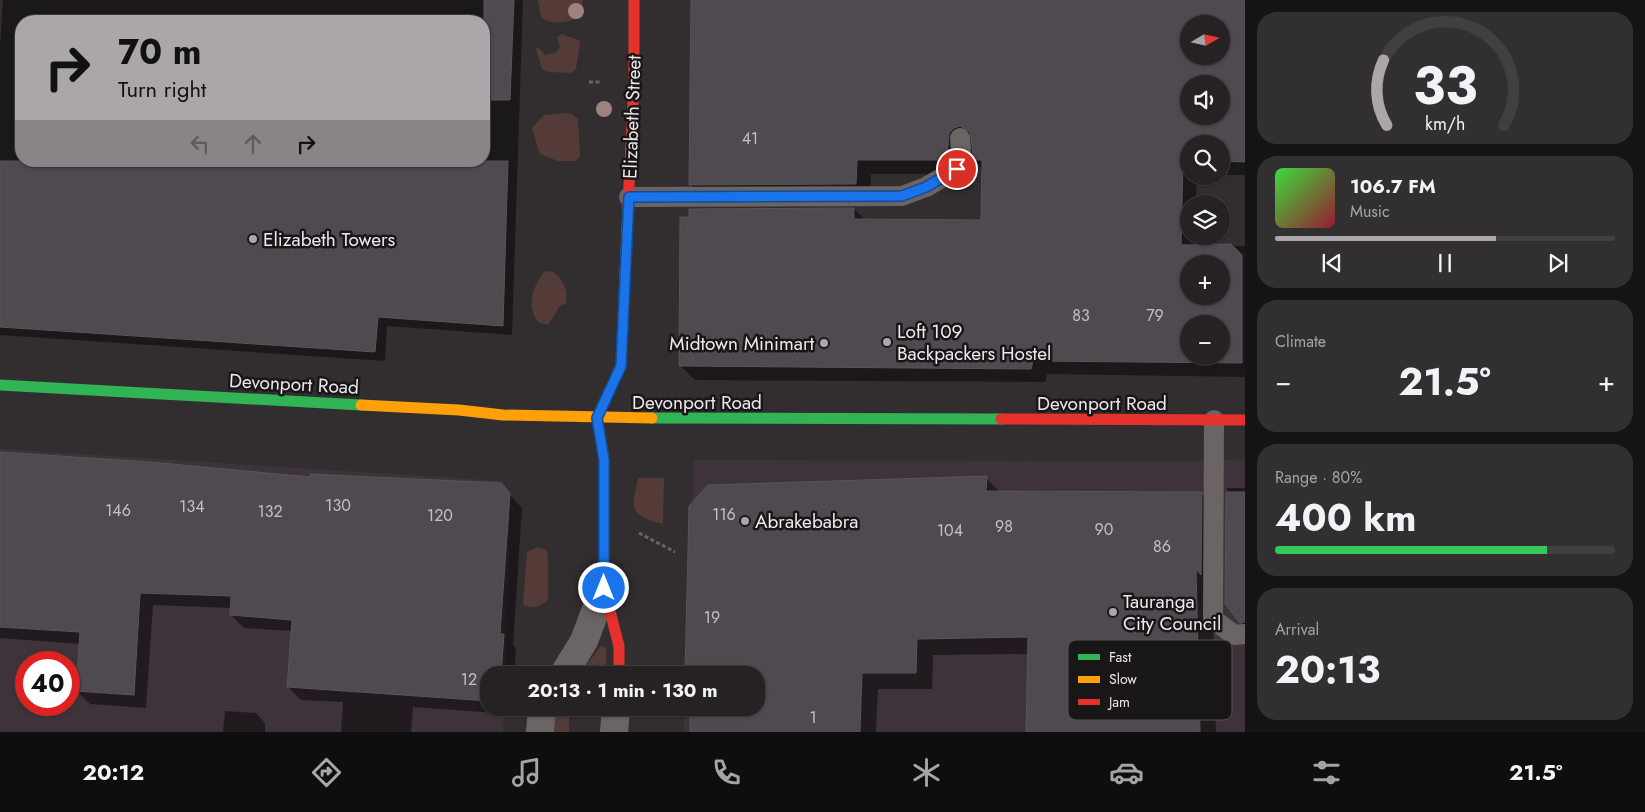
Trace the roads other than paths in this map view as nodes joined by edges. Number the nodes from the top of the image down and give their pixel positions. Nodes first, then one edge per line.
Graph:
1 (634, 0) edge
2 (960, 138) dead end
3 (629, 197) junction
4 (0, 385) edge
5 (597, 418) junction
6 (1214, 420) junction
7 (1245, 420) edge
8 (604, 588) junction
9 (1245, 634) edge
10 (569, 666) edge
11 (619, 666) edge
12 (541, 716) edge
13 (615, 716) edge
14 (540, 732) edge
15 (614, 732) edge

1 - 3 main road, Elizabeth Street
2 - 3 lane
3 - 5 main road, Elizabeth Street
4 - 5 main road, Devonport Road
5 - 6 main road, Devonport Road
5 - 8 main road
6 - 7 main road, Devonport Road
6 - 9 lane
8 - 10 street
8 - 11 main road
12 - 14 street
13 - 15 street

